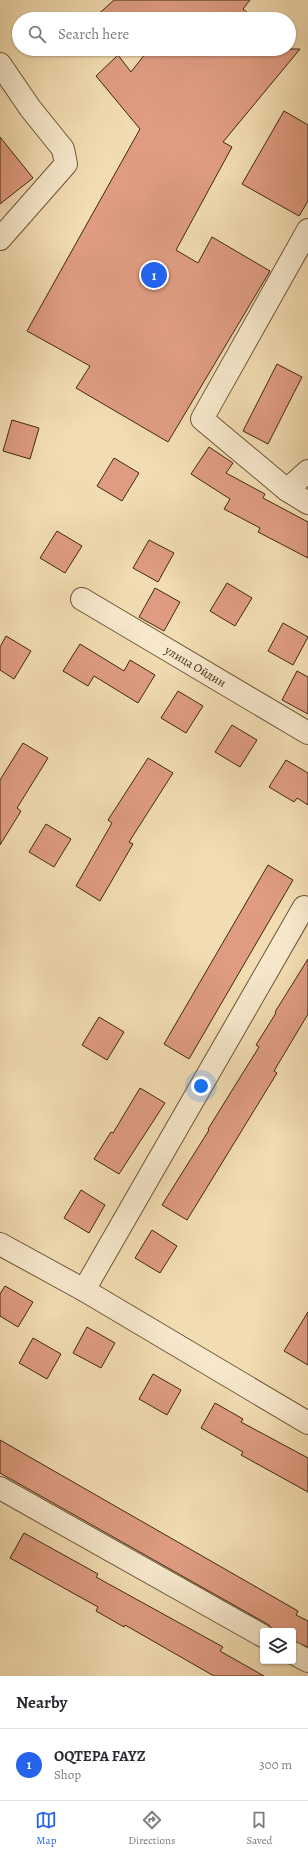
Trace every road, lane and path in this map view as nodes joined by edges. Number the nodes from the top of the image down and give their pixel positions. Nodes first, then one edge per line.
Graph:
1 (0, 64) edge
2 (308, 230) edge
3 (0, 239) edge
4 (308, 471) edge
5 (287, 490) junction
6 (308, 503) edge
7 (82, 599) dead end
8 (308, 733) edge
9 (304, 907) dead end
10 (0, 1244) edge
11 (84, 1290) junction
12 (308, 1423) edge
13 (0, 1488) edge
14 (260, 1634) edge
15 (296, 1655) edge
16 (308, 1661) edge

1 - 3 street
2 - 5 street
4 - 5 street
5 - 6 street
7 - 8 street, улица Ойдин
9 - 11 street
10 - 11 street
11 - 12 street
13 - 14 street
15 - 16 street

